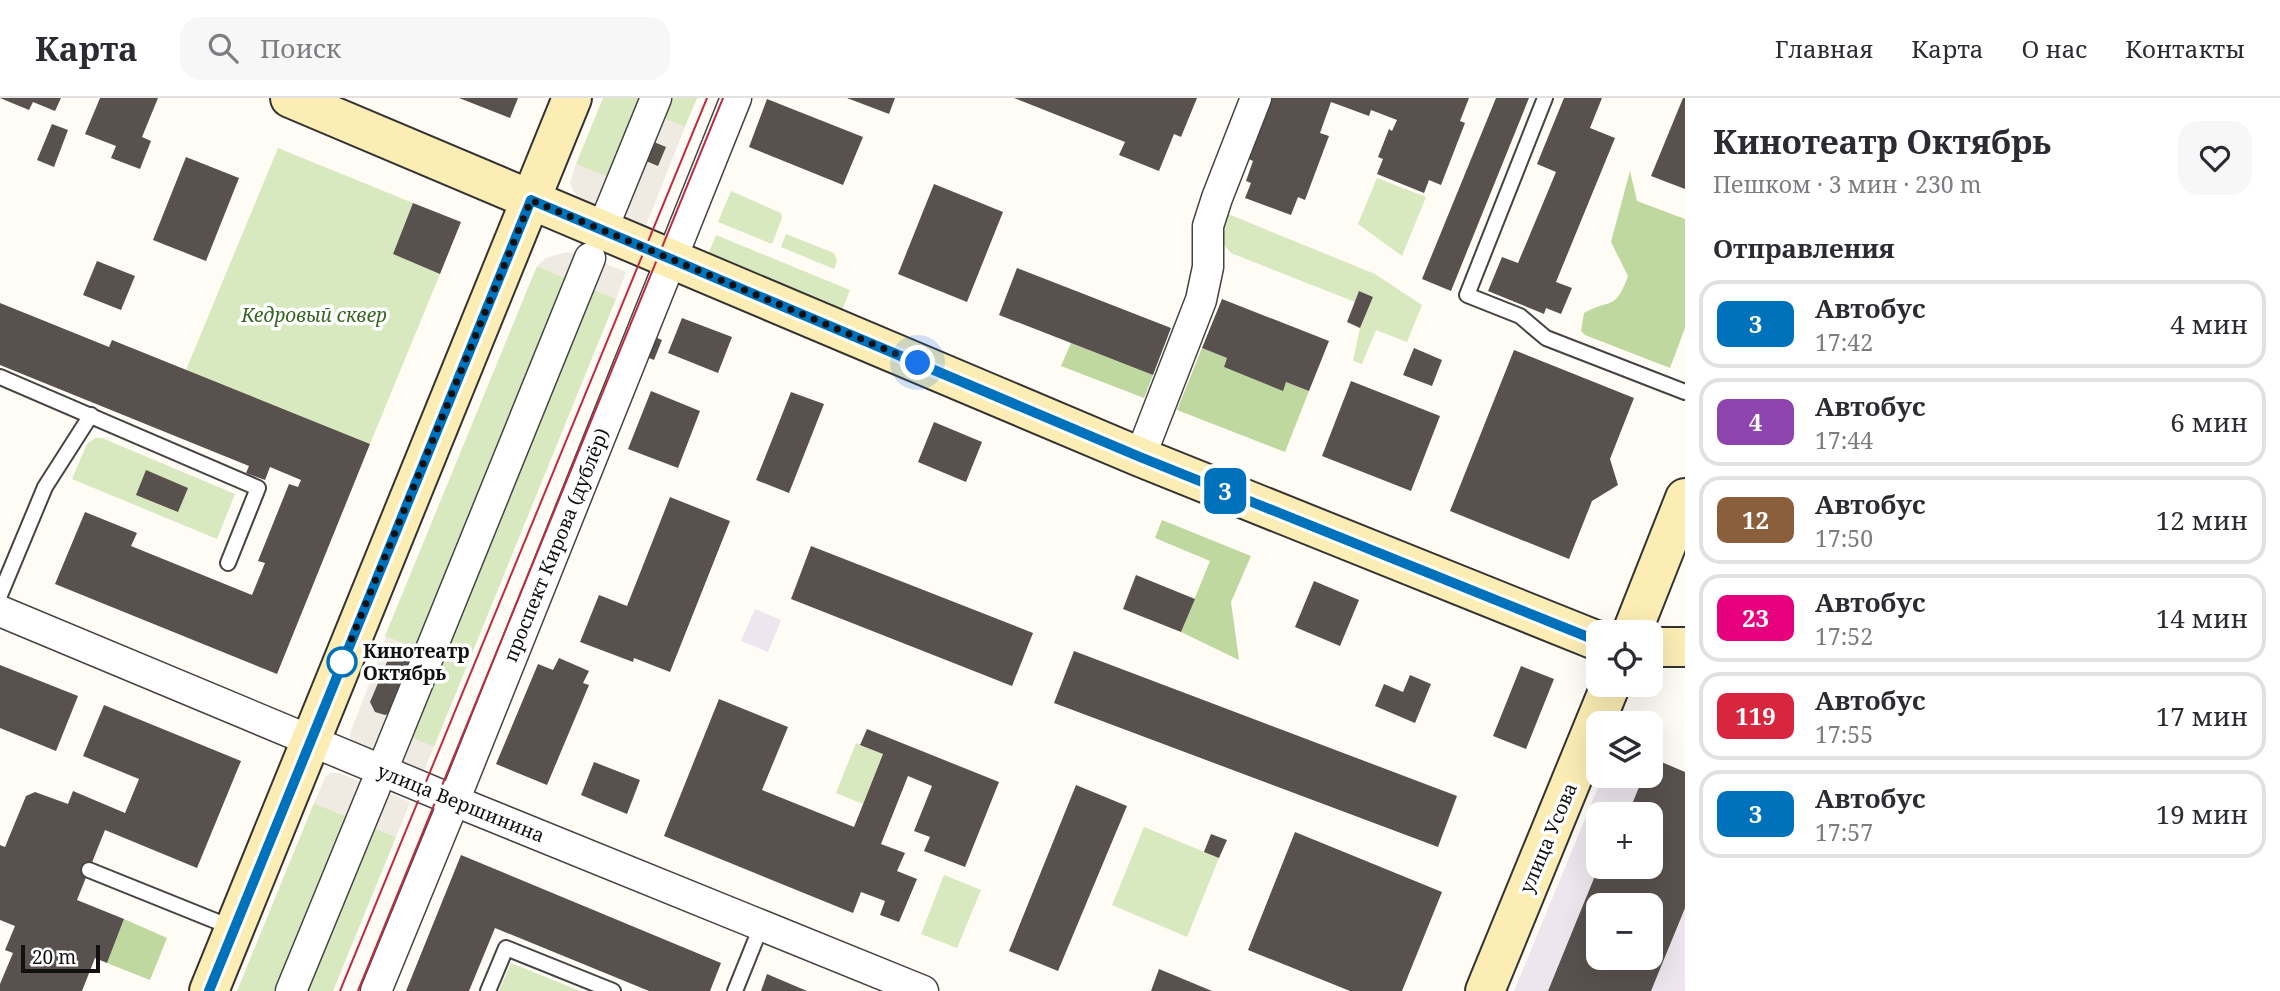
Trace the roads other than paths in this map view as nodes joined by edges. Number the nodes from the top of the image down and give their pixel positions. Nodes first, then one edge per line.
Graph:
1 (290, 98) edge
2 (572, 98) edge
3 (656, 98) edge
4 (736, 98) edge
5 (1256, 98) edge
6 (1545, 98) edge
7 (531, 200) junction
8 (609, 213) dead end
9 (590, 258) dead end
10 (670, 259) junction
11 (0, 377) edge
12 (1685, 393) edge
13 (91, 415) junction
14 (1140, 457) junction
15 (1685, 498) edge
16 (228, 564) dead end
17 (0, 595) edge
18 (0, 611) edge
19 (1637, 620) edge
20 (1586, 636) edge
21 (1663, 647) edge
22 (1685, 647) edge
23 (1606, 697) edge
24 (310, 741) junction
25 (387, 758) dead end
26 (375, 788) dead end
27 (454, 801) junction
28 (89, 870) dead end
29 (762, 924) junction
30 (235, 929) junction
31 (209, 991) edge
32 (291, 991) edge
33 (376, 991) edge
34 (488, 991) edge
35 (613, 991) edge
36 (735, 991) edge
37 (923, 991) edge
38 (1485, 991) edge

1 - 7 main road
2 - 7 main road
3 - 8 street
4 - 10 street, проспект Кирова (дублёр)
5 - 14 street
6 - 12 lane
7 - 10 main road
7 - 24 main road
9 - 25 street
10 - 14 main road
10 - 27 street, проспект Кирова (дублёр)
11 - 13 lane
13 - 16 lane
13 - 17 lane
14 - 20 main road
15 - 19 main road
18 - 24 street, улица Вершинина
21 - 22 main road
23 - 38 main road, улица Усова
24 - 27 street, улица Вершинина
24 - 30 main road
26 - 32 street
27 - 29 street, улица Вершинина
27 - 33 street, проспект Кирова (дублёр)
28 - 30 lane
29 - 36 lane
29 - 37 street, улица Вершинина
30 - 31 main road
34 - 35 lane

